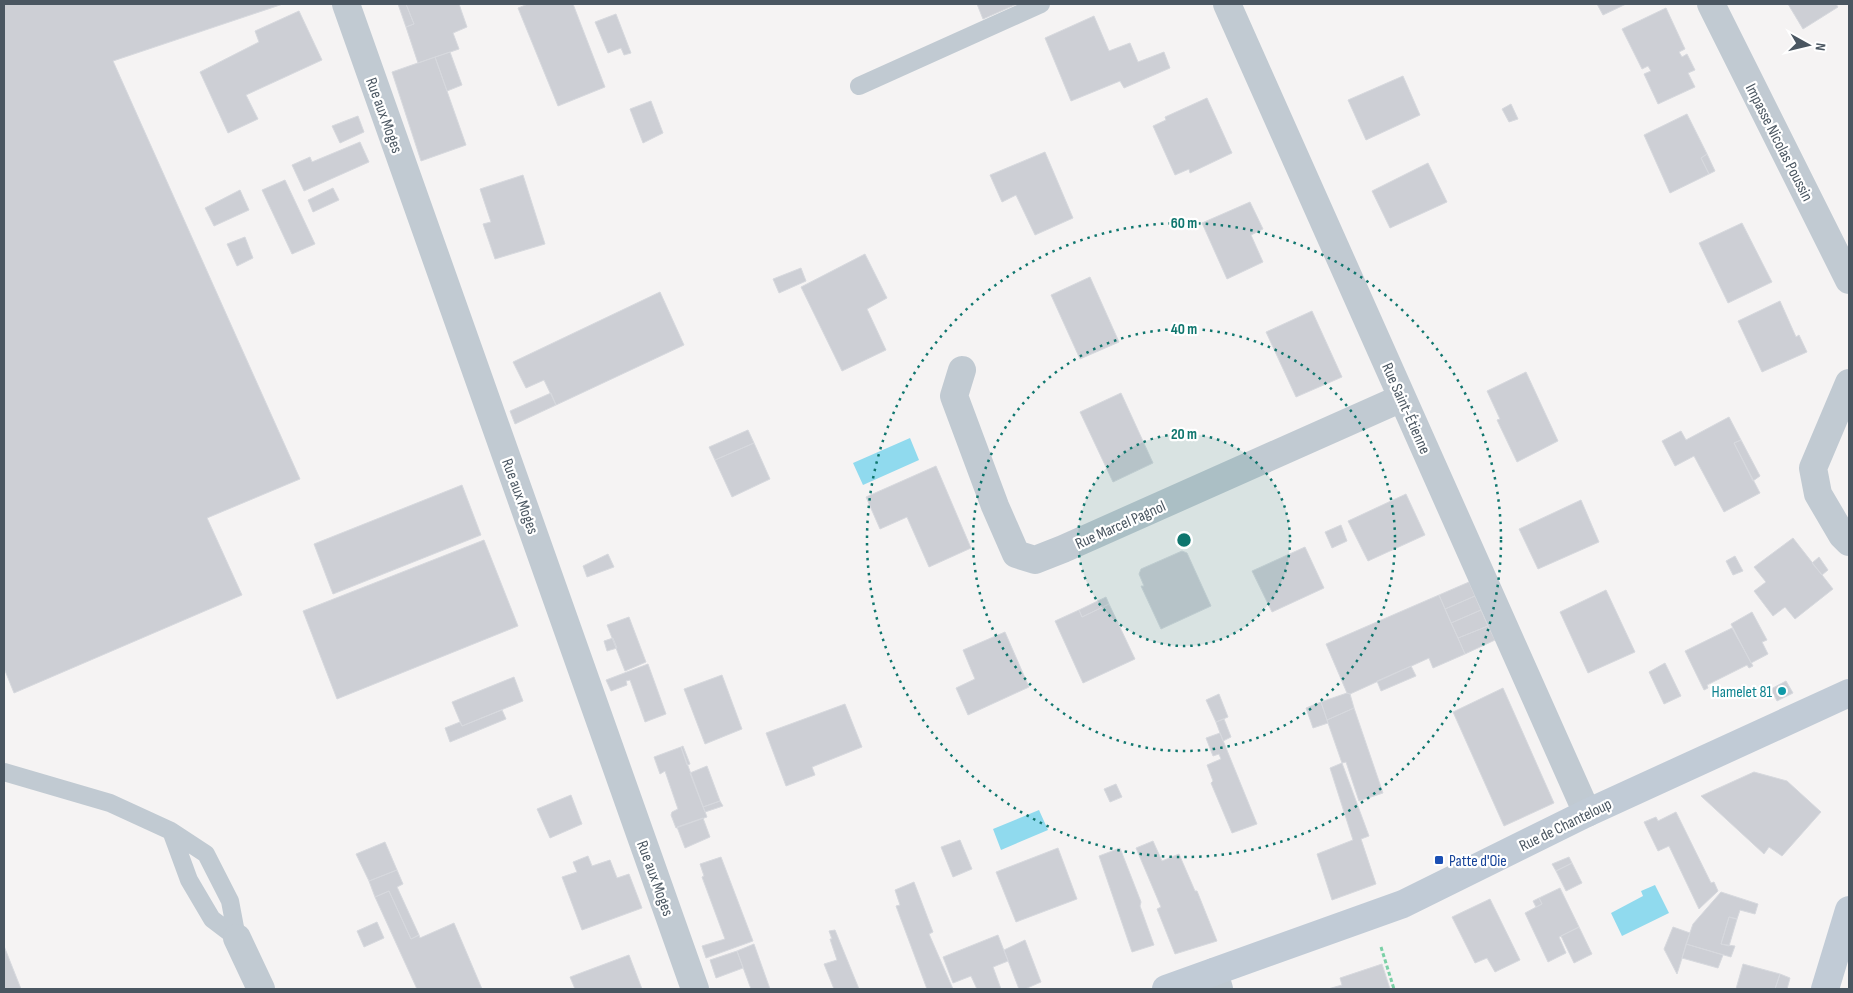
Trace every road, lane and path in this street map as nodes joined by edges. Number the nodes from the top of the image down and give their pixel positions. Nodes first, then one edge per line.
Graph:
1 (346, 4) edge
2 (1041, 4) edge
3 (1227, 4) edge
4 (1711, 4) edge
5 (859, 86) dead end
6 (1849, 280) edge
7 (962, 370) dead end
8 (1849, 383) edge
9 (1402, 398) junction
10 (1849, 542) edge
11 (1849, 693) edge
12 (4, 772) edge
13 (1587, 813) junction
14 (170, 831) junction
15 (1849, 910) edge
16 (237, 938) junction
17 (1380, 941) dead end
18 (1217, 981) edge
19 (261, 989) edge
20 (696, 989) edge
21 (1166, 989) edge
22 (1394, 989) edge
23 (1825, 989) edge

1 - 20 street, Rue aux Moges
2 - 5 lane
3 - 9 street, Rue Saint-Étienne
4 - 6 street, Impasse Nicolas Poussin
7 - 9 street, Rue Marcel Pagnol
8 - 10 street
9 - 13 street, Rue Saint-Étienne
11 - 13 street, Rue de Chanteloup
12 - 14 lane
13 - 18 street, Rue de Chanteloup
14 - 16 lane
14 - 16 lane
15 - 23 street
16 - 19 street
17 - 22 path
18 - 21 street, Rue de Chanteloup

